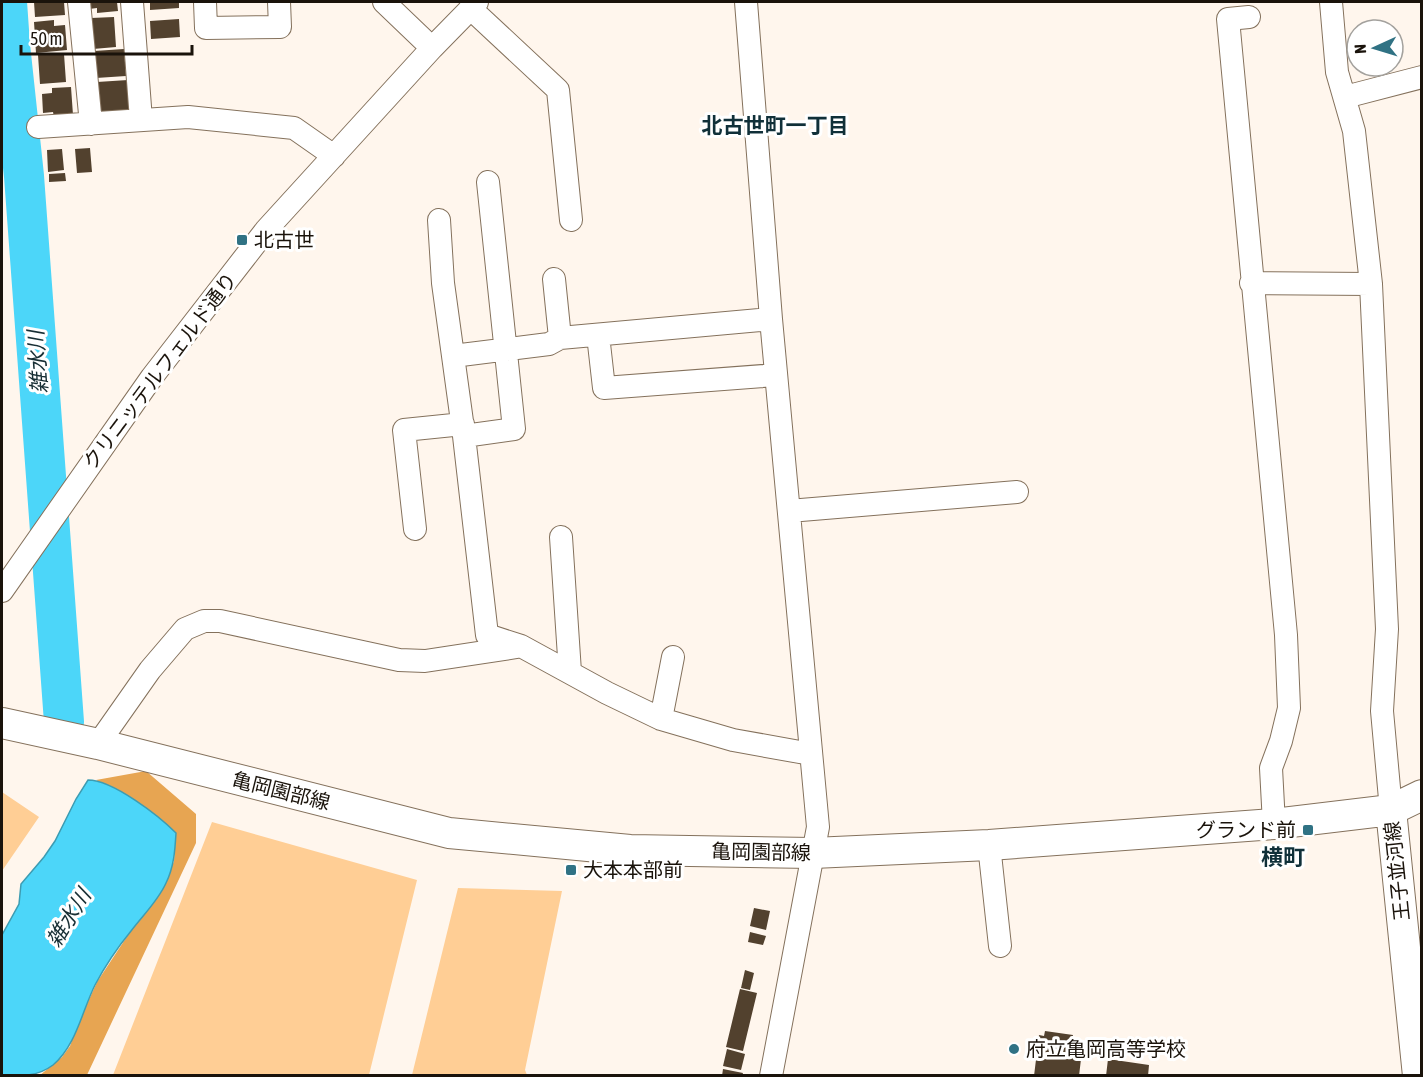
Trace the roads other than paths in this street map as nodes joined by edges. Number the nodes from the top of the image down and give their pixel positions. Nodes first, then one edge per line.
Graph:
1 (79, 2) edge
2 (132, 2) edge
3 (205, 2) edge
4 (279, 2) edge
5 (384, 2) edge
6 (746, 2) edge
7 (1331, 2) edge
8 (474, 5) edge
9 (1249, 17) dead end
10 (432, 48) junction
11 (1422, 77) edge
12 (1345, 98) junction
13 (141, 120) junction
14 (90, 124) junction
15 (38, 127) dead end
16 (334, 156) junction
17 (488, 182) dead end
18 (439, 220) dead end
19 (570, 220) dead end
20 (554, 279) dead end
21 (1251, 283) junction
22 (1371, 284) junction
23 (771, 319) junction
24 (598, 335) junction
25 (561, 338) junction
26 (506, 350) junction
27 (453, 356) junction
28 (776, 375) junction
29 (464, 430) junction
30 (1017, 492) dead end
31 (789, 511) junction
32 (415, 529) dead end
33 (561, 537) dead end
34 (2, 591) edge
35 (521, 646) junction
36 (673, 657) dead end
37 (570, 672) junction
38 (661, 719) junction
39 (2, 723) edge
40 (98, 744) junction
41 (811, 754) junction
42 (1422, 795) edge
43 (1391, 810) junction
44 (1274, 824) junction
45 (989, 845) junction
46 (813, 853) junction
47 (1000, 946) dead end
48 (771, 1076) edge
49 (1418, 1076) edge

1 - 14 street
2 - 13 street
3 - 4 street
5 - 10 street
6 - 23 street
7 - 12 street
8 - 10 street, クリニッテルフェルド通り
8 - 19 street
9 - 21 street
10 - 16 street, クリニッテルフェルド通り
11 - 12 street
12 - 22 street
13 - 14 street
13 - 16 street
14 - 15 street
16 - 34 street, クリニッテルフェルド通り
17 - 26 street
18 - 27 street
20 - 25 street
21 - 22 street
21 - 44 street
22 - 43 street
23 - 24 street
23 - 28 street
24 - 25 street
24 - 28 street
25 - 26 street
26 - 27 street
26 - 29 street
27 - 29 street
28 - 31 street
29 - 32 street
29 - 35 street
30 - 31 street
31 - 41 street
33 - 37 street
35 - 37 street
35 - 40 street
36 - 38 street
37 - 38 street
38 - 41 street
39 - 40 main road, 亀岡園部線
40 - 46 main road, 亀岡園部線
41 - 46 street
42 - 43 main road, 亀岡園部線
43 - 44 main road, 亀岡園部線
43 - 49 main road, 王子並河線
44 - 45 main road, 亀岡園部線
45 - 46 main road, 亀岡園部線
45 - 47 street
46 - 48 street

